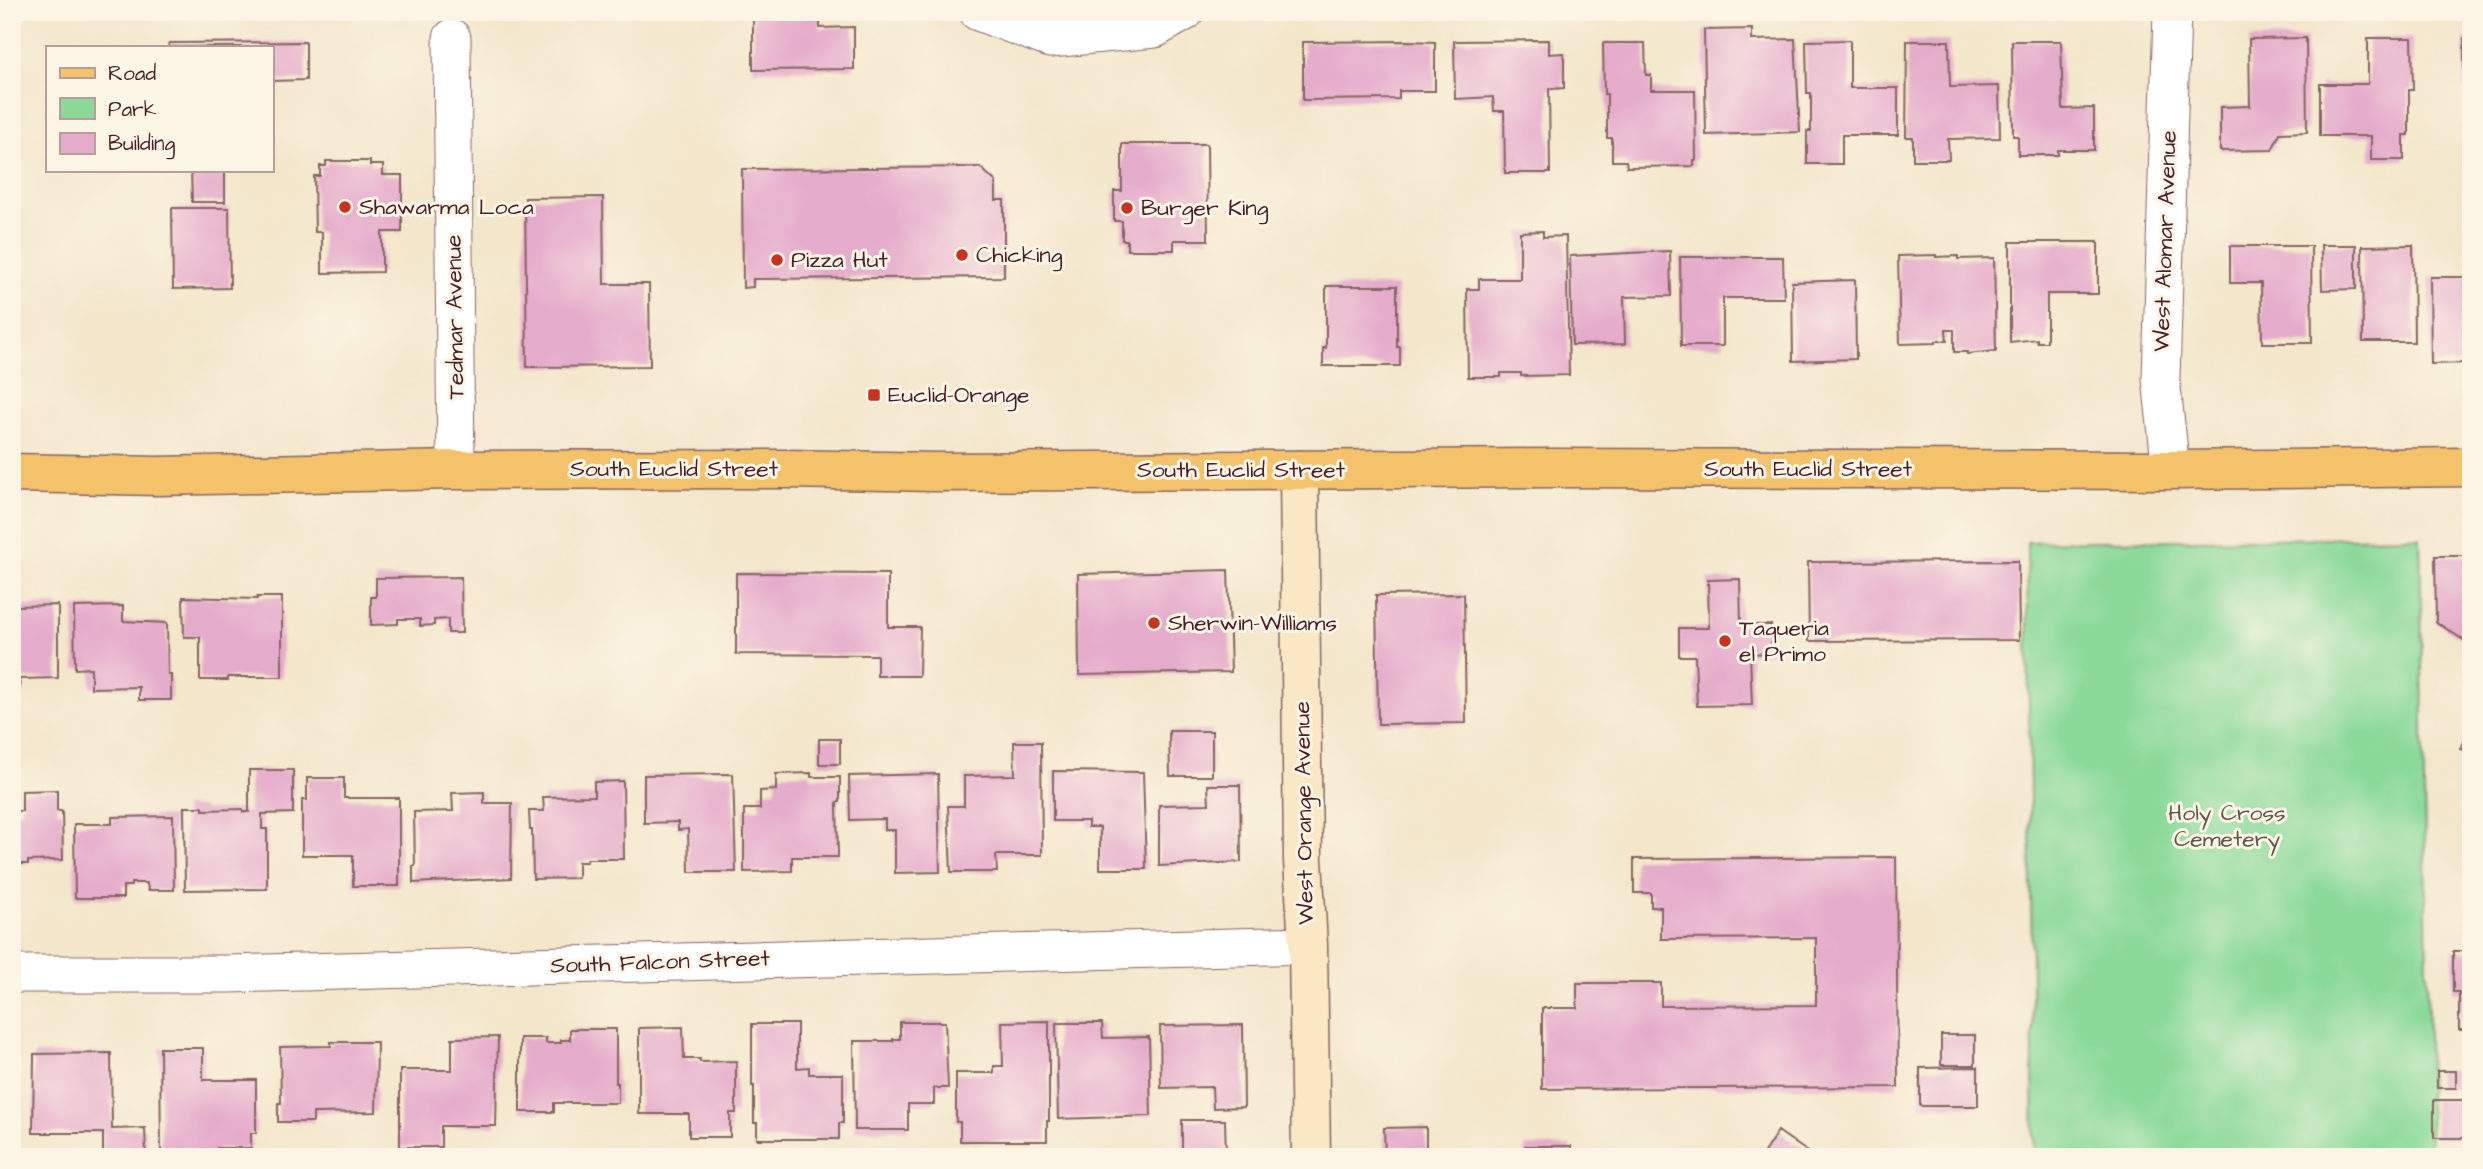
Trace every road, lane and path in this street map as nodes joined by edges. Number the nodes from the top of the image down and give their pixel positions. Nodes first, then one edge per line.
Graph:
1 (978, 12) edge
2 (1185, 12) edge
3 (2172, 12) edge
4 (452, 38) dead end
5 (2471, 467) edge
6 (456, 470) junction
7 (1299, 470) junction
8 (2171, 470) junction
9 (12, 473) edge
10 (1308, 945) junction
11 (12, 974) edge
12 (1311, 1157) edge

1 - 2 street
3 - 8 street, West Alomar Avenue
4 - 6 street, Tedmar Avenue
5 - 8 main road, South Euclid Street
6 - 7 main road, South Euclid Street
6 - 9 main road, South Euclid Street
7 - 8 main road, South Euclid Street
7 - 10 street, West Orange Avenue
10 - 11 street, South Falcon Street
10 - 12 street, West Orange Avenue

